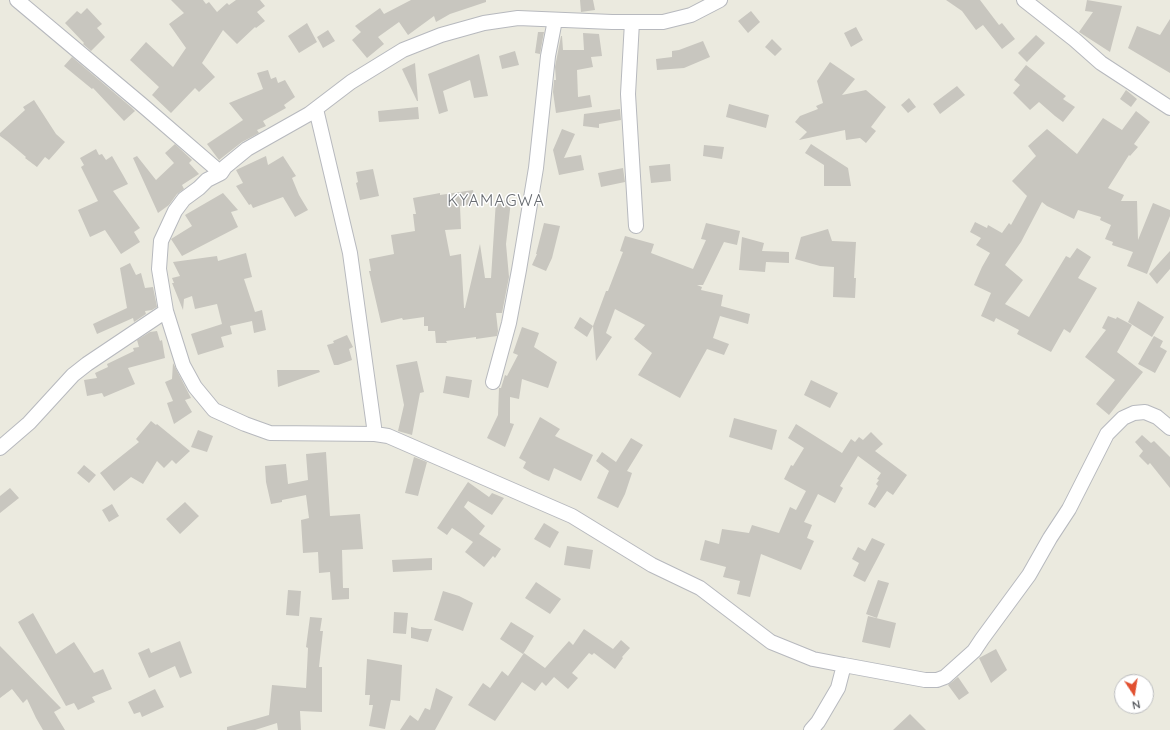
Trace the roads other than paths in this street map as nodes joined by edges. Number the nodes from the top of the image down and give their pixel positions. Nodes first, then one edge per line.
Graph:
1 (17, 0) edge
2 (720, 0) edge
3 (1024, 0) edge
4 (555, 20) junction
5 (632, 22) junction
6 (1170, 108) edge
7 (316, 109) junction
8 (221, 173) junction
9 (636, 226) dead end
10 (166, 311) junction
11 (493, 382) dead end
12 (1170, 428) edge
13 (375, 434) junction
14 (0, 448) edge
15 (844, 665) junction
16 (811, 730) edge

1 - 8 street
2 - 5 street
3 - 6 street
4 - 5 street
4 - 7 street
4 - 11 street
5 - 9 street
7 - 8 street
7 - 13 street
8 - 10 street
10 - 13 street
10 - 14 street
12 - 15 street
13 - 15 street
15 - 16 street

